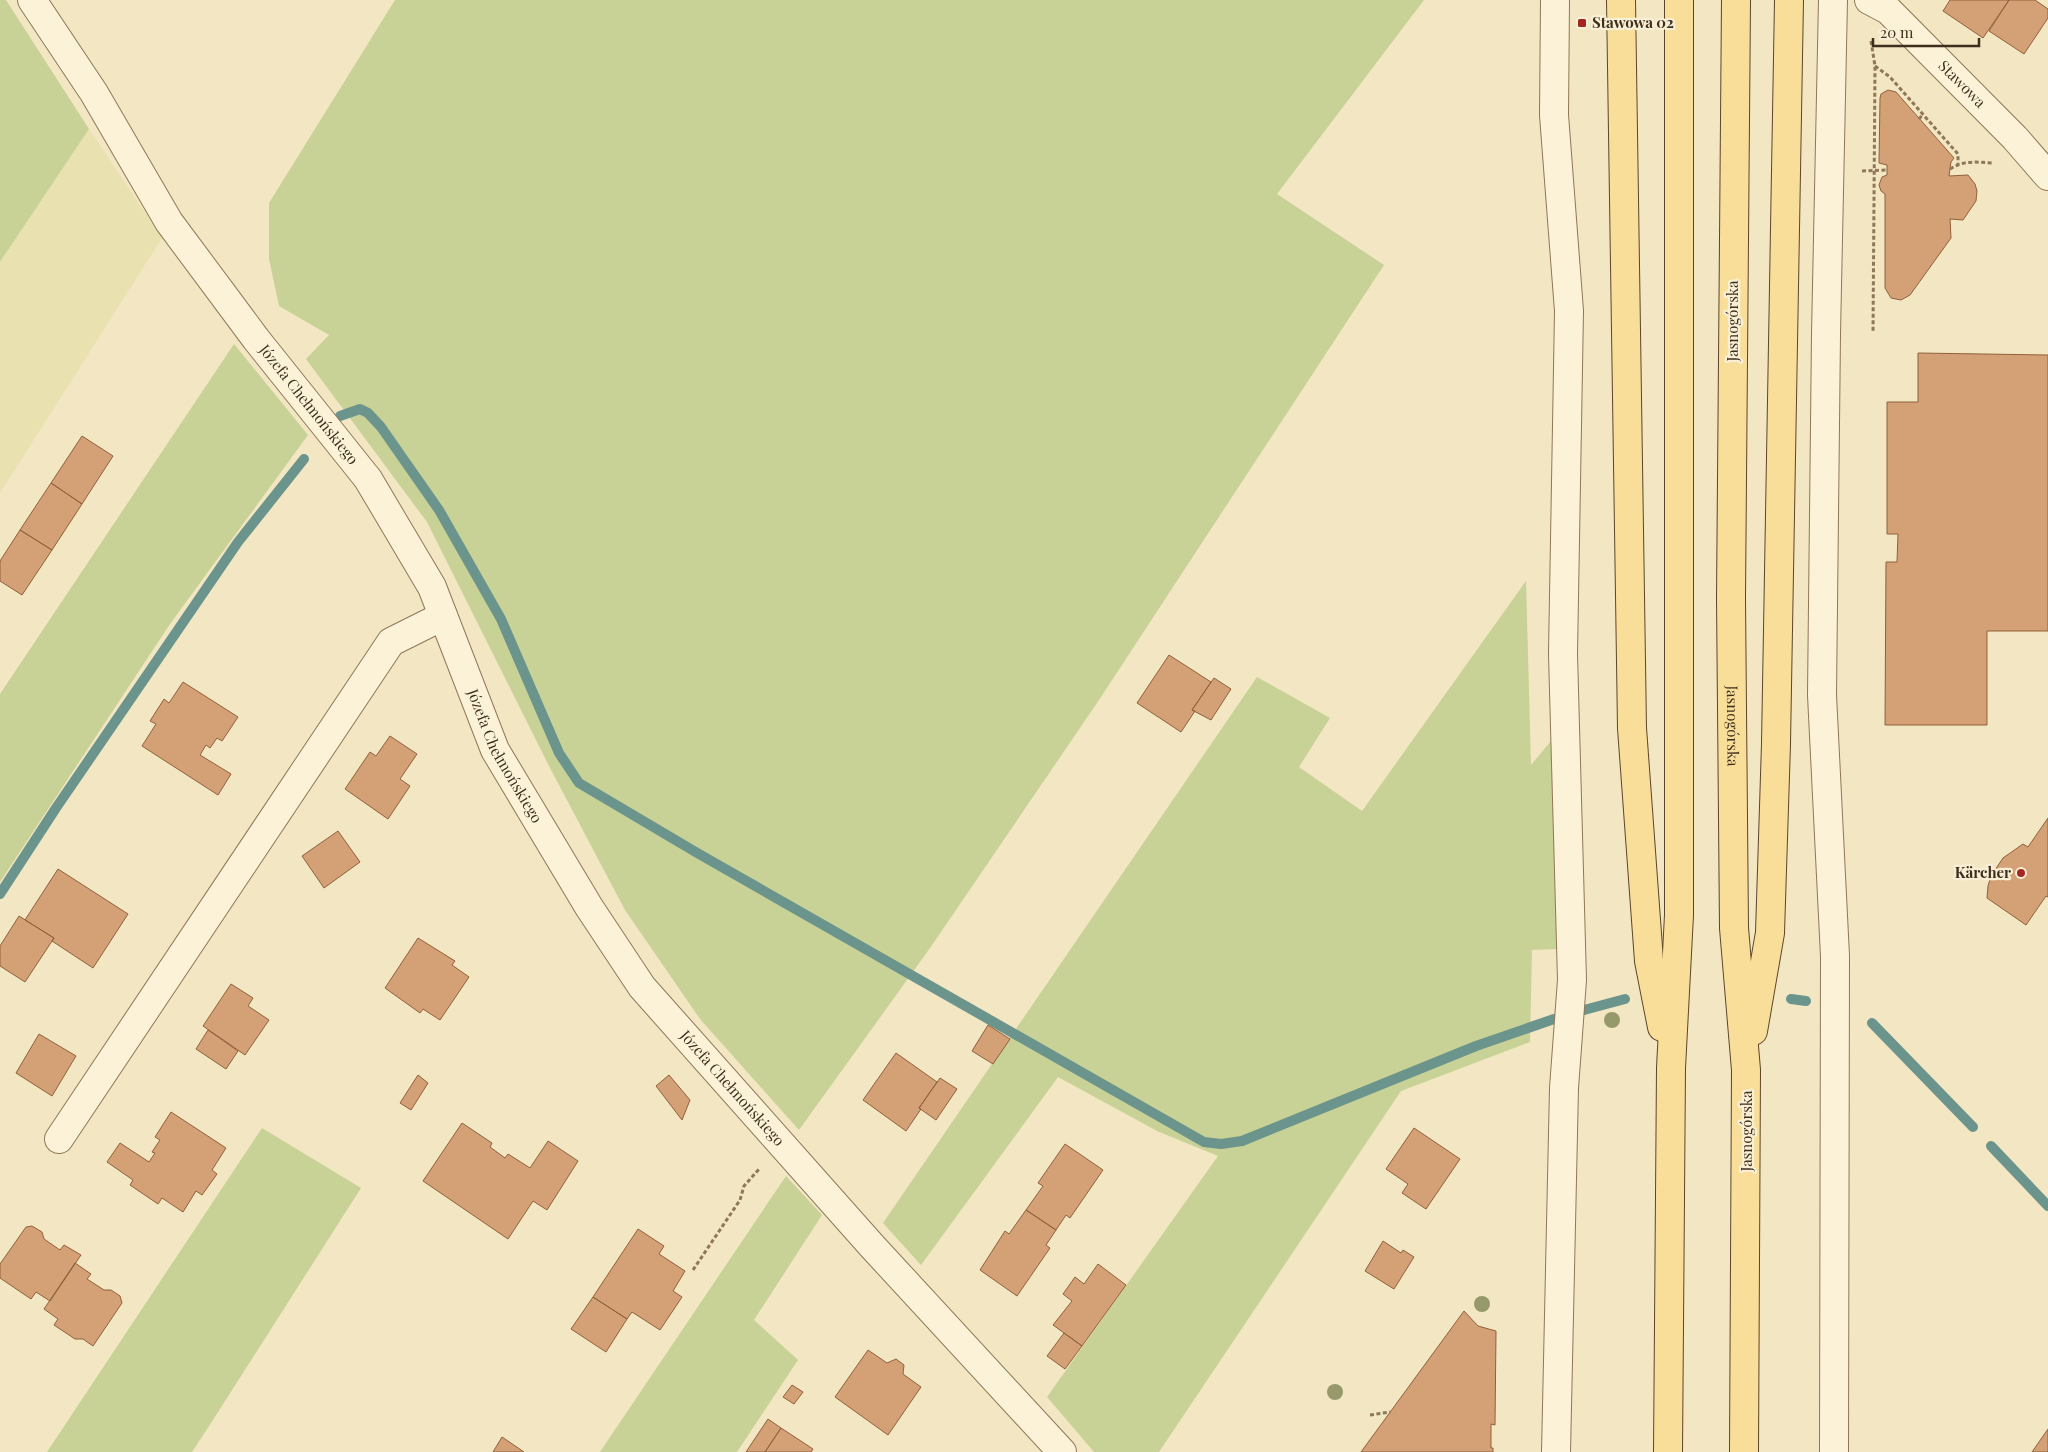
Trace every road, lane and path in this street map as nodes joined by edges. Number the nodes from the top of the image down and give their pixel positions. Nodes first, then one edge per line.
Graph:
1 (32, 0) edge
2 (1554, 0) edge
3 (1621, 0) edge
4 (1679, 0) edge
5 (1736, 0) edge
6 (1789, 0) edge
7 (1833, 0) edge
8 (1869, 0) edge
9 (1871, 39) dead end
10 (1875, 66) junction
11 (1923, 114) junction
12 (1919, 118) dead end
13 (1958, 164) junction
14 (2000, 164) dead end
15 (1950, 169) dead end
16 (1887, 170) dead end
17 (1874, 171) junction
18 (2048, 176) edge
19 (1873, 332) dead end
20 (443, 616) junction
21 (1670, 1068) junction
22 (1746, 1070) junction
23 (59, 1139) dead end
24 (744, 1186) dead end
25 (693, 1270) dead end
26 (1390, 1412) dead end
27 (1370, 1414) dead end
28 (1062, 1452) edge
29 (1556, 1452) edge
30 (1668, 1452) edge
31 (1744, 1452) edge
32 (1834, 1452) edge

1 - 20 street, Józefa Chełmońskiego
2 - 29 street
3 - 21 main road
4 - 21 main road
5 - 22 main road, Jasnogórska
6 - 22 main road
7 - 32 street
8 - 18 street, Stawowa
9 - 10 path
10 - 11 path
10 - 17 path
11 - 12 path
11 - 13 path
13 - 14 path
13 - 15 path
16 - 17 path
17 - 19 path
20 - 23 street
20 - 28 street, Józefa Chełmońskiego
21 - 30 main road
22 - 31 main road, Jasnogórska
24 - 25 path
26 - 27 path

